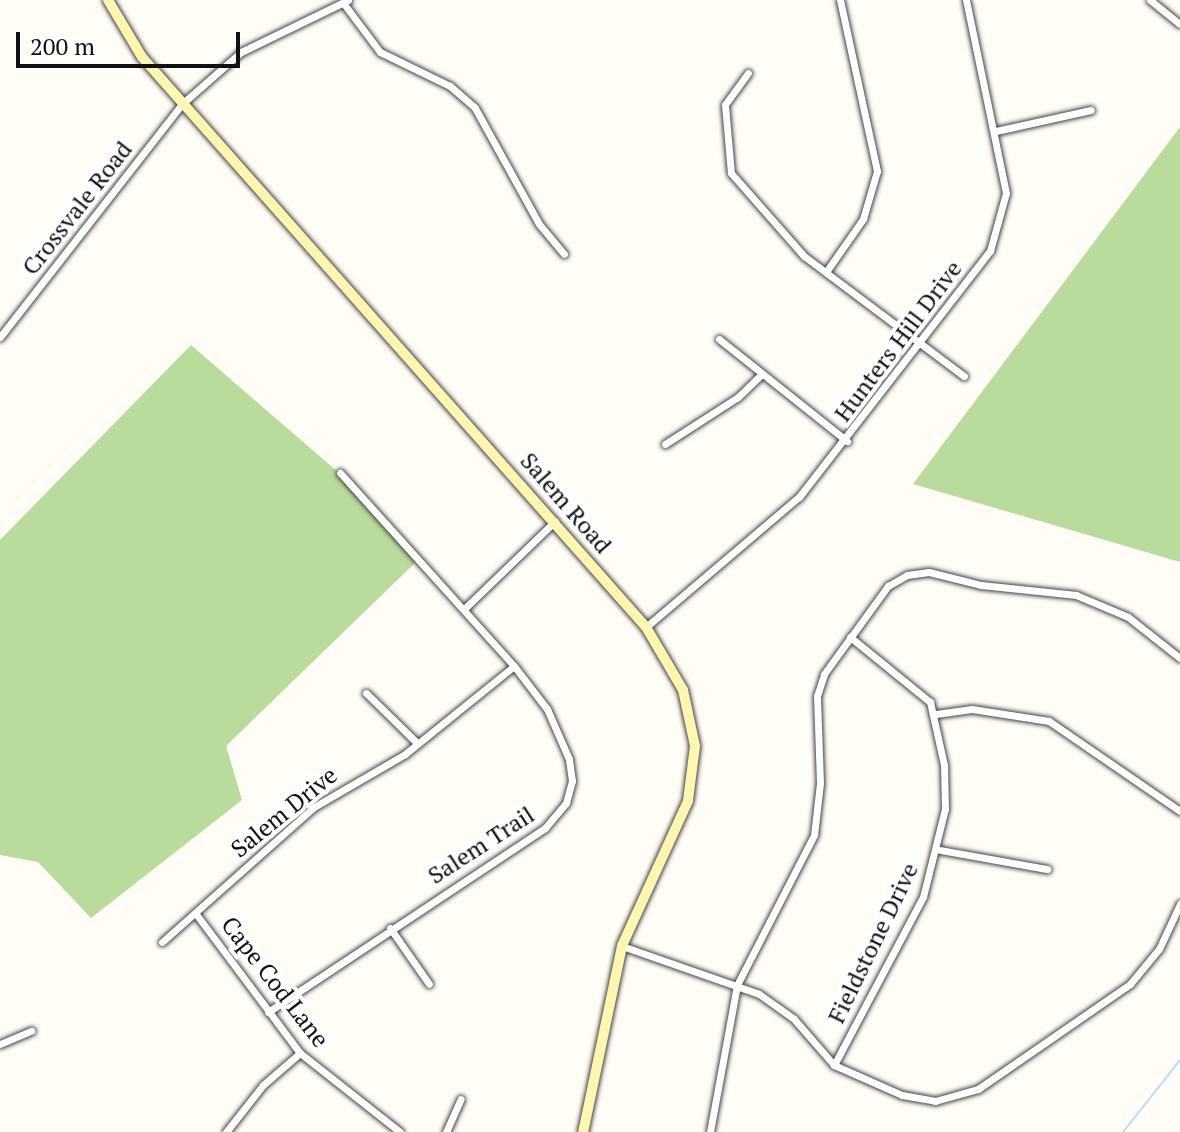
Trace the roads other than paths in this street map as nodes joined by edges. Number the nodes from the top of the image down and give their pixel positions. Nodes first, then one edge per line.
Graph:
1 (108, 0) edge
2 (840, 0) edge
3 (966, 0) edge
4 (1150, 0) edge
5 (346, 2) edge
6 (1180, 24) edge
7 (748, 73) dead end
8 (183, 103) junction
9 (1091, 110) dead end
10 (996, 131) junction
11 (564, 254) dead end
12 (826, 272) junction
13 (0, 337) edge
14 (719, 339) dead end
15 (920, 346) junction
16 (762, 374) junction
17 (964, 376) dead end
18 (847, 441) junction
19 (665, 444) dead end
20 (340, 473) dead end
21 (555, 521) junction
22 (465, 608) junction
23 (646, 627) junction
24 (850, 637) junction
25 (1180, 658) edge
26 (514, 666) junction
27 (366, 693) dead end
28 (936, 714) junction
29 (417, 743) junction
30 (1180, 811) edge
31 (940, 850) junction
32 (1047, 869) dead end
33 (1180, 904) edge
34 (196, 914) junction
35 (390, 928) junction
36 (162, 942) dead end
37 (622, 946) junction
38 (429, 984) dead end
39 (737, 985) junction
40 (268, 1012) junction
41 (31, 1031) dead end
42 (0, 1044) edge
43 (300, 1053) junction
44 (834, 1065) junction
45 (461, 1099) dead end
46 (226, 1132) edge
47 (400, 1132) edge
48 (446, 1132) edge
49 (583, 1132) edge
50 (710, 1132) edge

1 - 8 street, Salem Road
2 - 12 street
3 - 10 street, Hunters Hill Drive
4 - 6 street
5 - 8 street, Crossvale Road
5 - 11 street
7 - 12 street
8 - 13 street, Crossvale Road
8 - 21 street, Salem Road
9 - 10 street
10 - 15 street, Hunters Hill Drive
12 - 15 street
14 - 16 street
15 - 17 street
15 - 18 street, Hunters Hill Drive
16 - 18 street
16 - 19 street
18 - 23 street, Hunters Hill Drive
20 - 22 street, Salem Trail
21 - 22 street
21 - 23 street, Salem Road
22 - 26 street, Salem Trail
23 - 37 street, Salem Road
24 - 25 street
24 - 28 street, Fieldstone Drive
24 - 39 street
26 - 29 street, Salem Drive
26 - 35 street, Salem Trail
27 - 29 street
28 - 30 street
28 - 31 street, Fieldstone Drive
29 - 34 street, Salem Drive
31 - 32 street
31 - 44 street, Fieldstone Drive
33 - 44 street
34 - 36 street, Salem Drive
34 - 40 street, Cape Cod Lane
35 - 38 street
35 - 40 street, Salem Trail
37 - 39 street
37 - 49 street, Salem Road
39 - 44 street
39 - 50 street
40 - 43 street, Cape Cod Lane
41 - 42 street
43 - 46 street
43 - 47 street, Cape Cod Lane
45 - 48 street

